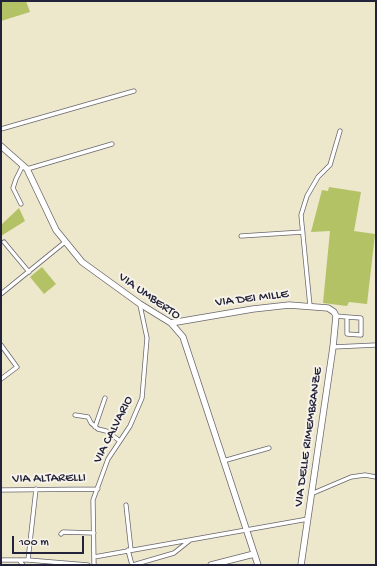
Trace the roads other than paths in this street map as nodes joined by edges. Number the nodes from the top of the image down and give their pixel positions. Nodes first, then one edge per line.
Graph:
1 (134, 91) dead end
2 (1, 129) edge
3 (340, 131) dead end
4 (112, 144) dead end
5 (1, 146) edge
6 (25, 167) junction
7 (21, 204) dead end
8 (303, 232) junction
9 (241, 236) dead end
10 (4, 242) dead end
11 (65, 242) junction
12 (29, 272) junction
13 (1, 294) edge
14 (140, 304) junction
15 (310, 306) junction
16 (151, 311) junction
17 (335, 314) junction
18 (347, 317) junction
19 (144, 319) junction
20 (171, 323) junction
21 (1, 345) edge
22 (376, 345) edge
23 (333, 347) junction
24 (1, 379) edge
25 (105, 398) dead end
26 (75, 415) dead end
27 (95, 427) junction
28 (120, 442) junction
29 (269, 448) dead end
30 (223, 461) junction
31 (376, 477) edge
32 (36, 489) junction
33 (98, 489) junction
34 (1, 490) edge
35 (311, 494) junction
36 (126, 505) dead end
37 (308, 519) junction
38 (246, 530) junction
39 (94, 533) junction
40 (61, 534) dead end
41 (189, 540) junction
42 (130, 550) junction
43 (254, 554) junction
44 (94, 557) junction
45 (1, 560) edge
46 (19, 560) junction
47 (28, 560) junction
48 (23, 565) edge
49 (88, 565) edge
50 (94, 565) edge
51 (133, 565) edge
52 (211, 565) edge
53 (258, 565) edge
54 (301, 565) edge

1 - 2 street
3 - 8 street
4 - 6 street
5 - 6 main road, VIA UMBERTO
6 - 7 street
6 - 11 main road, VIA UMBERTO
8 - 9 street
8 - 15 street
10 - 12 street
11 - 12 street
11 - 14 main road, VIA UMBERTO
12 - 13 street
14 - 16 main road, VIA UMBERTO
14 - 19 street, VIA CALVARIO
15 - 17 main road, VIA DEI MILLE
15 - 20 main road, VIA DEI MILLE
16 - 19 street
16 - 20 main road, VIA UMBERTO
17 - 18 street
17 - 23 main road, VIA DELLE RIMEMBRANZE
18 - 18 street
19 - 28 street, VIA CALVARIO
20 - 30 main road, VIA UMBERTO
21 - 24 street
22 - 23 street
23 - 35 main road, VIA DELLE RIMEMBRANZE
25 - 27 street
26 - 27 street
27 - 28 street
28 - 33 street, VIA CALVARIO
29 - 30 street
30 - 38 main road, VIA UMBERTO
31 - 35 street
32 - 33 street, VIA ALTARELLI
32 - 34 street, VIA ALTARELLI
32 - 47 street
33 - 39 street, VIA CALVARIO
35 - 37 main road, VIA DELLE RIMEMBRANZE
36 - 42 street
37 - 38 street
37 - 54 main road, VIA DELLE RIMEMBRANZE
38 - 41 street
38 - 43 main road, VIA UMBERTO
39 - 40 street
39 - 44 street, VIA CALVARIO
41 - 42 street
41 - 51 street
42 - 44 street
42 - 51 street
43 - 52 main road
43 - 53 main road, VIA UMBERTO
44 - 50 street, VIA CALVARIO
45 - 46 street
46 - 47 street
46 - 48 street
47 - 49 street

